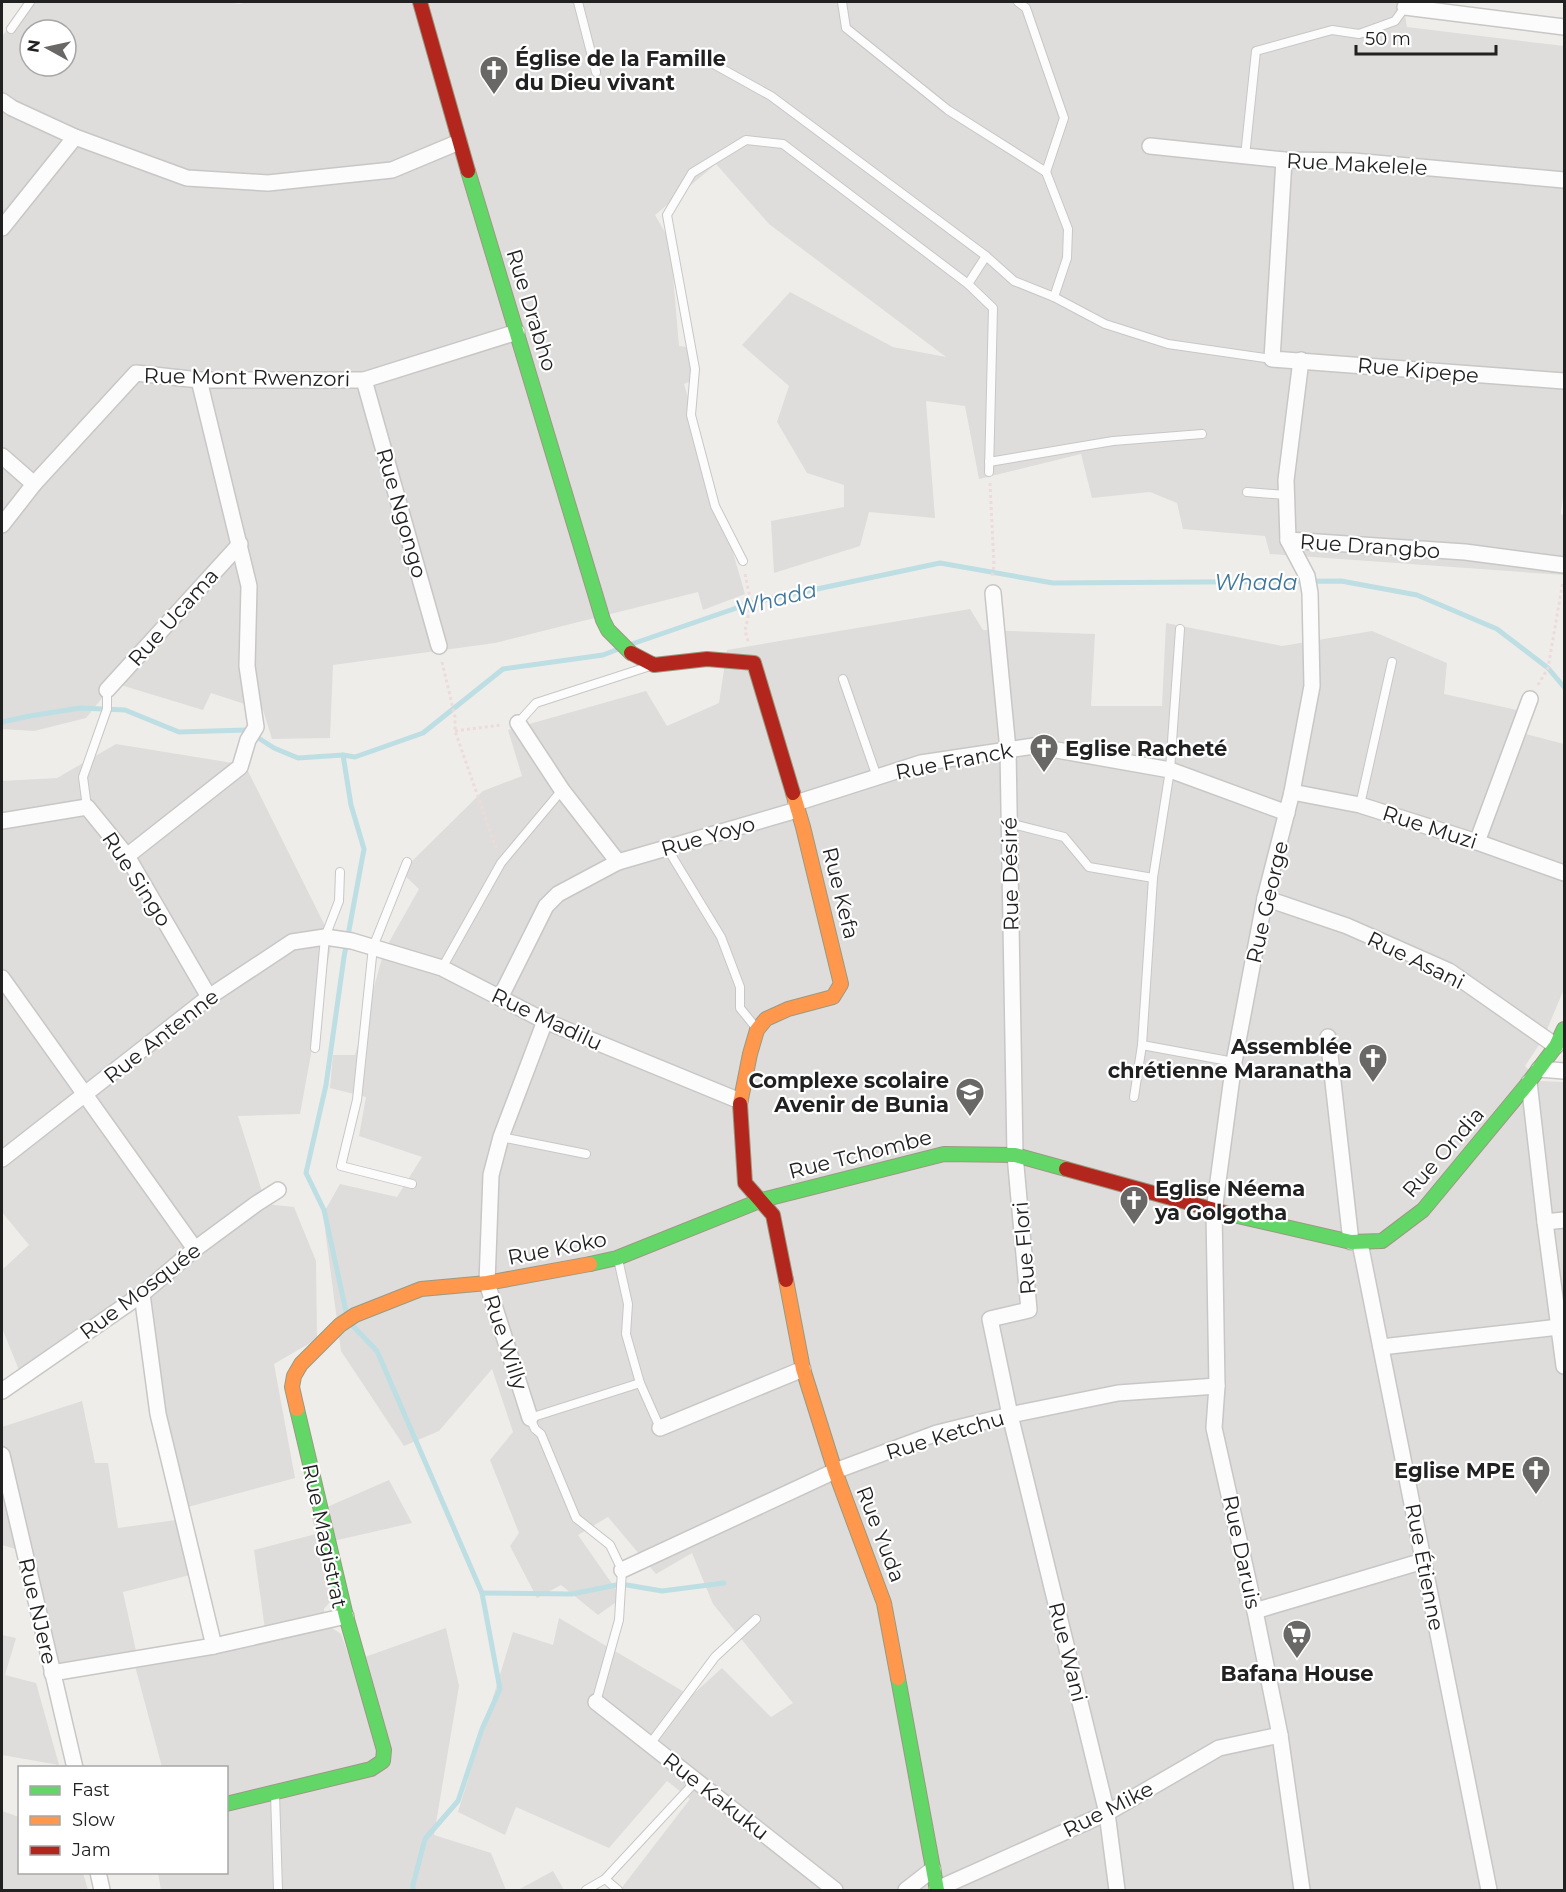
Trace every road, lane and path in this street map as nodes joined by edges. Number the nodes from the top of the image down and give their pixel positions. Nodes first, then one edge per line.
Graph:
1 (30, 2) edge
2 (420, 2) edge
3 (579, 2) edge
4 (842, 2) edge
5 (1018, 2) edge
6 (1405, 7) joint
7 (1564, 27) edge
8 (11, 29) dead end
9 (679, 56) dead end
10 (596, 72) dead end
11 (2, 101) edge
12 (75, 137) junction
13 (459, 142) junction
14 (1150, 146) dead end
15 (1245, 156) junction
16 (1284, 160) junction
17 (1047, 172) junction
18 (1564, 180) edge
19 (2, 228) edge
20 (986, 256) junction
21 (968, 284) junction
22 (1054, 297) junction
23 (517, 332) junction
24 (1272, 359) junction
25 (1301, 360) junction
26 (199, 380) junction
27 (364, 380) junction
28 (1564, 381) edge
29 (1202, 434) dead end
30 (2, 456) edge
31 (989, 462) junction
32 (989, 472) joint
33 (34, 484) junction
34 (1247, 492) dead end
35 (1286, 495) junction
36 (2, 525) edge
37 (1288, 540) junction
38 (240, 544) junction
39 (743, 561) joint
40 (1564, 565) edge
41 (1564, 574) edge
42 (992, 586) joint
43 (1180, 629) dead end
44 (439, 646) joint
45 (1392, 662) dead end
46 (754, 663) junction
47 (654, 665) junction
48 (843, 679) dead end
49 (107, 690) joint
50 (1530, 699) joint
51 (518, 723) junction
52 (455, 731) junction
53 (1008, 750) junction
54 (1170, 770) junction
55 (877, 777) junction
56 (562, 790) junction
57 (1292, 792) junction
58 (1360, 805) junction
59 (797, 806) junction
60 (87, 807) junction
61 (1287, 813) junction
62 (2, 821) edge
63 (1009, 823) junction
64 (1477, 842) junction
65 (667, 848) junction
66 (127, 856) junction
67 (407, 862) dead end
68 (618, 862) junction
69 (501, 863) junction
70 (340, 872) dead end
71 (1564, 873) edge
72 (1153, 879) junction
73 (1265, 898) junction
74 (328, 937) junction
75 (352, 941) joint
76 (373, 947) junction
77 (442, 968) junction
78 (2, 978) edge
79 (209, 997) junction
80 (500, 998) junction
81 (545, 1021) junction
82 (1564, 1029) edge
83 (757, 1030) junction
84 (1328, 1037) dead end
85 (1142, 1045) junction
86 (1556, 1046) junction
87 (315, 1048) dead end
88 (1234, 1062) junction
89 (1539, 1069) junction
90 (1564, 1071) edge
91 (1529, 1082) junction
92 (86, 1094) junction
93 (1134, 1097) dead end
94 (740, 1101) junction
95 (501, 1137) junction
96 (586, 1154) dead end
97 (1015, 1155) junction
98 (2, 1159) edge
99 (412, 1184) dead end
100 (278, 1190) dead end
101 (762, 1200) junction
102 (1214, 1211) junction
103 (1564, 1220) edge
104 (1545, 1222) junction
105 (1356, 1242) junction
106 (195, 1249) junction
107 (617, 1258) junction
108 (487, 1282) junction
109 (142, 1294) junction
110 (340, 1325) joint
111 (1559, 1327) junction
112 (1381, 1347) junction
113 (1564, 1366) edge
114 (803, 1369) junction
115 (640, 1383) junction
116 (1217, 1386) junction
117 (2, 1391) edge
118 (1010, 1415) junction
119 (530, 1418) junction
120 (660, 1428) joint
121 (2, 1459) edge
122 (835, 1471) junction
123 (1423, 1561) junction
124 (622, 1570) junction
125 (1255, 1611) junction
126 (346, 1616) junction
127 (756, 1619) dead end
128 (214, 1646) junction
129 (52, 1673) junction
130 (596, 1702) joint
131 (1280, 1735) junction
132 (650, 1744) junction
133 (75, 1766) edge
134 (696, 1780) junction
135 (275, 1793) junction
136 (228, 1804) edge
137 (1107, 1813) junction
138 (933, 1869) junction
139 (99, 1874) edge
140 (604, 1879) junction
141 (102, 1890) edge
142 (278, 1890) edge
143 (586, 1890) edge
144 (618, 1890) edge
145 (835, 1890) edge
146 (906, 1890) edge
147 (937, 1890) edge
148 (1117, 1890) edge
149 (1302, 1890) edge
150 (1490, 1890) edge

1 - 8 lane
2 - 13 street, Rue Drabho
3 - 10 lane
4 - 17 lane
5 - 17 lane
6 - 7 street
6 - 15 lane
9 - 20 lane
11 - 12 street
12 - 13 street
12 - 19 street
13 - 23 street, Rue Drabho
14 - 15 street, Rue Makelele
15 - 16 street, Rue Makelele
16 - 18 street, Rue Makelele
16 - 24 street
17 - 22 lane
20 - 21 lane
20 - 22 lane
21 - 31 lane
21 - 39 lane
22 - 24 lane
23 - 27 street, Rue Mont Rwenzori
23 - 47 street, Rue Drabho
24 - 25 street, Rue Kipepe
25 - 28 street, Rue Kipepe
25 - 35 street
26 - 27 street, Rue Mont Rwenzori
26 - 33 street, Rue Mont Rwenzori
26 - 38 street, Rue Ucama
27 - 44 street, Rue Ngongo
29 - 31 lane
30 - 33 street
31 - 32 lane
32 - 42 path
33 - 36 street, Rue Mont Rwenzori
34 - 35 lane
35 - 37 street
37 - 40 street, Rue Drangbo
37 - 57 street, Rue George
38 - 49 street, Rue Ucama
38 - 66 street, Rue Ucama
39 - 46 path
41 - 50 path
42 - 53 street, Rue Désiré
43 - 54 lane
44 - 52 path
45 - 58 lane
46 - 47 street
46 - 59 street, Rue Kefa
47 - 51 lane
48 - 55 lane
49 - 60 lane
50 - 64 street
51 - 52 path
51 - 56 street
52 - 69 path
53 - 54 street, Rue Franck
53 - 55 street, Rue Franck
53 - 63 street, Rue Désiré
54 - 61 street, Rue Franck
54 - 72 lane
55 - 59 street, Rue Franck
56 - 68 street
56 - 69 lane
57 - 58 street, Rue Muzi
57 - 61 street, Rue George
58 - 64 street, Rue Muzi
59 - 65 street, Rue Yoyo
59 - 83 street, Rue Kefa
60 - 62 street
60 - 66 street, Rue Singo
61 - 73 street, Rue George
63 - 72 lane
63 - 97 street, Rue Désiré
64 - 71 street, Rue Muzi
65 - 68 street, Rue Yoyo
65 - 83 lane
66 - 79 street, Rue Singo
67 - 76 lane
68 - 80 street, Rue Yoyo
69 - 77 lane
70 - 74 lane
72 - 85 lane
73 - 86 street, Rue Asani
73 - 88 street, Rue George
74 - 75 street, Rue Antenne
74 - 79 street, Rue Antenne
74 - 87 lane
75 - 76 street, Rue Madilu
76 - 77 street, Rue Madilu
76 - 99 lane
77 - 80 street, Rue Madilu
78 - 92 street
79 - 92 street, Rue Antenne
80 - 81 street, Rue Madilu
81 - 94 street, Rue Madilu
81 - 95 street, Rue Willy
82 - 86 street, Rue Ondia
83 - 94 street
84 - 105 street, Rue Étienne
85 - 88 lane
85 - 93 lane
86 - 89 street, Rue Ondia
88 - 102 street, Rue George
89 - 90 street
89 - 91 street, Rue Ondia
91 - 104 street
91 - 105 street, Rue Ondia
92 - 98 street, Rue Antenne
92 - 106 street
94 - 101 street
95 - 96 lane
95 - 108 street, Rue Willy
97 - 101 street, Rue Tchombe
97 - 102 street, Rue Tchombe
97 - 118 street, Rue Flori
100 - 106 street, Rue Mosquée
101 - 107 street, Rue Koko
101 - 114 street, Rue Yuda
102 - 105 street, Rue Ondia
102 - 116 street, Rue Daruis
103 - 104 street
104 - 111 street
105 - 112 street, Rue Étienne
106 - 109 street, Rue Mosquée
107 - 108 street, Rue Koko
107 - 115 lane
108 - 110 street, Rue Koko
108 - 119 street, Rue Willy
109 - 117 street, Rue Mosquée
109 - 128 street
110 - 126 street, Rue Magistrat
111 - 112 street
111 - 113 street
112 - 123 street, Rue Étienne
114 - 120 street
114 - 122 street, Rue Yuda
115 - 119 lane
115 - 120 lane
116 - 118 street, Rue Ketchu
116 - 125 street, Rue Daruis
118 - 122 street, Rue Ketchu
118 - 137 street, Rue Wani
119 - 124 lane, Rue Willy
121 - 129 street, Rue NJere
122 - 124 street, Rue Ketchu
122 - 138 street, Rue Yuda
123 - 125 street
123 - 150 street, Rue Étienne
124 - 130 lane
125 - 131 street, Rue Daruis
126 - 128 street, Rue Magistrat
126 - 135 street
127 - 132 lane
128 - 129 street, Rue Magistrat
129 - 133 street, Rue NJere
130 - 132 street, Rue Kakuku
131 - 137 street, Rue Mike
131 - 149 street, Rue Daruis
132 - 134 street, Rue Kakuku
134 - 140 lane
134 - 145 street, Rue Kakuku
135 - 136 street
135 - 142 lane
137 - 147 street, Rue Mike
137 - 148 street, Rue Wani
138 - 146 street
138 - 147 street, Rue Yuda
139 - 141 street
140 - 143 lane
140 - 144 lane

